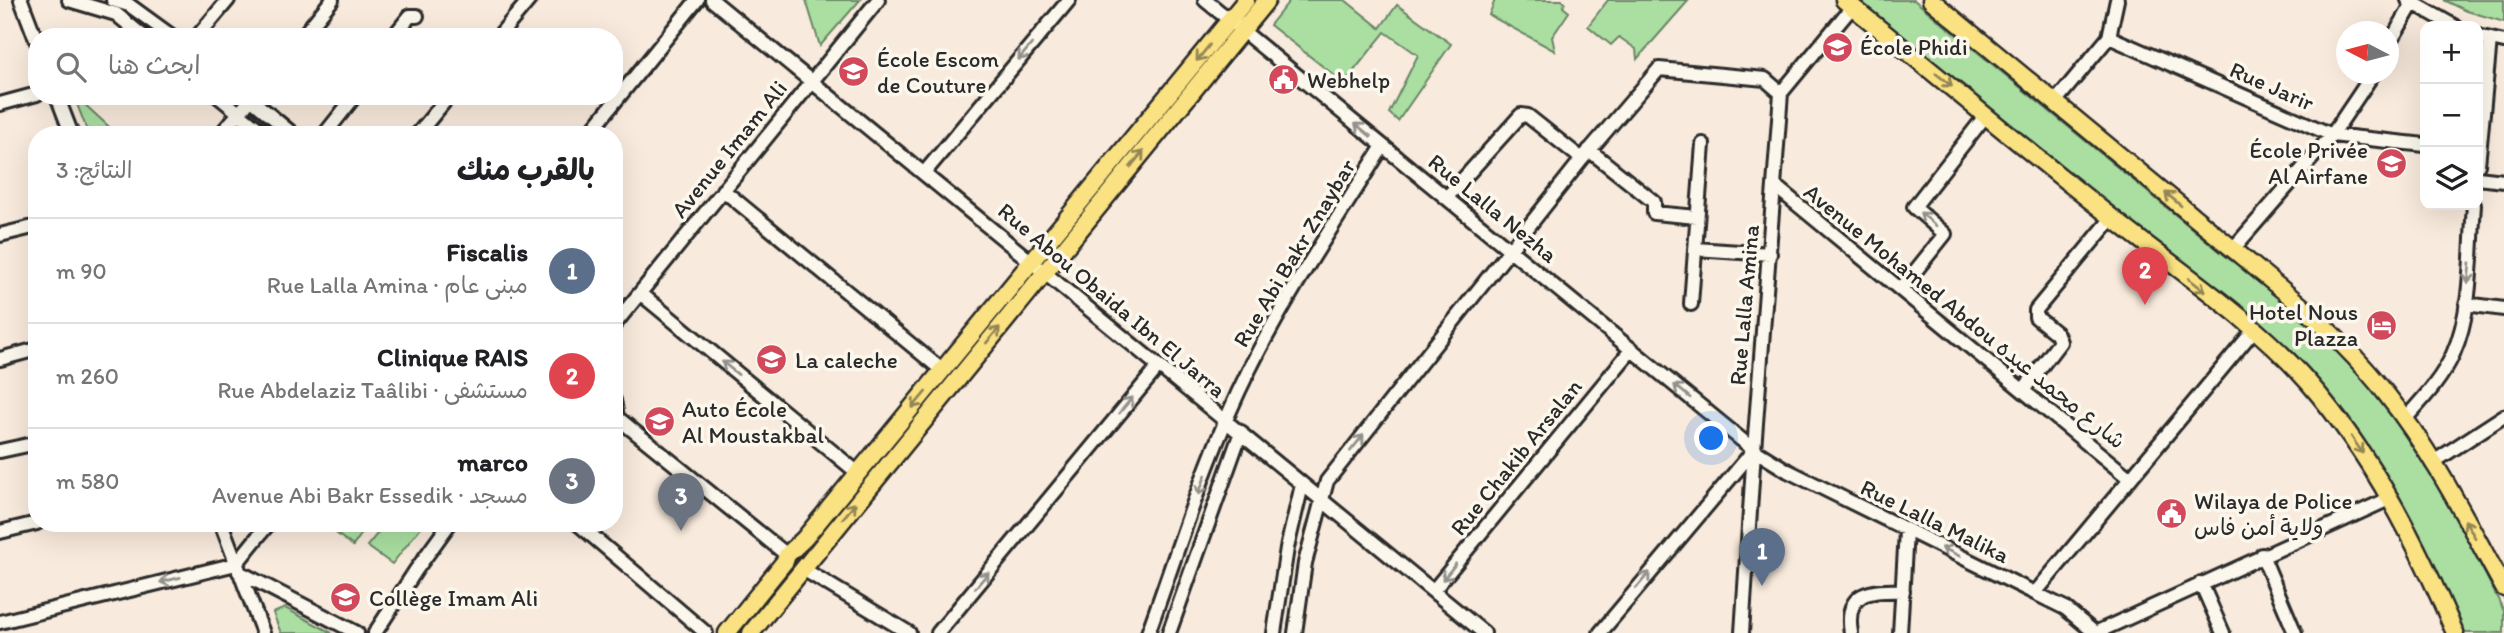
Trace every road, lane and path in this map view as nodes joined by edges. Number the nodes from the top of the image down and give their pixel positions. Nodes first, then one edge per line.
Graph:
1 (21, 0) edge
2 (69, 0) edge
3 (113, 0) edge
4 (228, 0) edge
5 (332, 0) edge
6 (529, 0) edge
7 (697, 0) edge
8 (712, 0) edge
9 (878, 0) edge
10 (1069, 0) edge
11 (1205, 0) edge
12 (1246, 0) edge
13 (1267, 0) edge
14 (1931, 0) edge
15 (2117, 0) edge
16 (2411, 1) edge
17 (131, 2) edge
18 (1848, 3) edge
19 (2445, 21) edge
20 (1236, 25) junction
21 (2399, 26) edge
22 (32, 28) edge
23 (133, 28) edge
24 (162, 28) edge
25 (205, 28) edge
26 (309, 28) edge
27 (400, 28) edge
28 (411, 28) edge
29 (506, 28) edge
30 (2109, 37) junction
31 (2484, 38) edge
32 (2504, 42) edge
33 (810, 80) junction
34 (2366, 84) edge
35 (623, 92) edge
36 (1781, 93) junction
37 (28, 96) edge
38 (2055, 102) junction
39 (0, 104) edge
40 (60, 105) edge
41 (229, 105) edge
42 (246, 105) edge
43 (260, 105) edge
44 (338, 105) edge
45 (348, 105) edge
46 (442, 105) edge
47 (612, 105) edge
48 (240, 114) junction
49 (1986, 115) junction
50 (69, 126) edge
51 (229, 126) edge
52 (255, 126) edge
53 (284, 126) edge
54 (322, 126) edge
55 (331, 126) edge
56 (424, 126) edge
57 (595, 126) edge
58 (2332, 135) junction
59 (1703, 144) dead end
60 (2420, 144) edge
61 (1383, 146) junction
62 (2478, 147) edge
63 (1586, 154) junction
64 (925, 172) junction
65 (2483, 179) edge
66 (2504, 181) edge
67 (1775, 186) junction
68 (723, 190) junction
69 (1447, 197) junction
70 (2474, 210) edge
71 (1697, 217) junction
72 (2112, 218) junction
73 (28, 228) edge
74 (0, 235) edge
75 (1695, 248) junction
76 (2233, 248) junction
77 (1511, 250) junction
78 (1769, 254) junction
79 (1032, 261) junction
80 (1045, 272) junction
81 (1901, 289) junction
82 (640, 293) junction
83 (1691, 304) dead end
84 (2466, 304) junction
85 (2504, 309) edge
86 (623, 314) edge
87 (2255, 330) junction
88 (1632, 349) junction
89 (28, 351) edge
90 (0, 359) edge
91 (1158, 366) junction
92 (943, 371) junction
93 (2024, 389) junction
94 (2405, 419) junction
95 (2503, 420) edge
96 (1225, 421) junction
97 (623, 422) edge
98 (1241, 432) junction
99 (28, 445) edge
100 (1754, 450) junction
101 (0, 452) edge
102 (2432, 463) junction
103 (859, 473) junction
104 (2129, 478) junction
105 (1302, 485) junction
106 (2390, 498) junction
107 (1321, 500) junction
108 (28, 525) edge
109 (1906, 531) junction
110 (0, 532) edge
111 (224, 532) edge
112 (264, 532) edge
113 (443, 532) edge
114 (588, 532) edge
115 (2262, 555) junction
116 (788, 556) junction
117 (238, 568) junction
118 (803, 568) junction
119 (2201, 583) junction
120 (2504, 588) edge
121 (1433, 591) junction
122 (1903, 592) junction
123 (2035, 593) junction
124 (0, 622) edge
125 (263, 633) edge
126 (357, 633) edge
127 (375, 633) edge
128 (706, 633) edge
129 (727, 633) edge
130 (751, 633) edge
131 (909, 633) edge
132 (938, 633) edge
133 (1148, 633) edge
134 (1169, 633) edge
135 (1274, 633) edge
136 (1295, 633) edge
137 (1484, 633) edge
138 (1600, 633) edge
139 (1742, 633) edge
140 (1851, 633) edge
141 (1900, 633) edge
142 (2095, 633) edge
143 (2223, 633) edge
144 (2295, 633) edge
145 (2455, 633) edge

1 - 22 street
2 - 23 street
3 - 17 street
4 - 25 street
5 - 26 street
6 - 29 street
7 - 35 street
8 - 33 street, Rue Abou Obaida Ibn El Jarra
9 - 33 street, Avenue Imam Ali
10 -> 64 street
11 - 20 street, Rue Lalla Nezha
12 - 20 main road
13 - 20 main road
14 - 38 main road
15 - 30 street
16 - 19 street
16 - 21 street
17 - 24 street
18 - 36 street
18 -> 49 main road
61 -> 20 street, Rue Lalla Nezha
20 -> 79 main road
80 -> 20 main road
27 - 28 street
30 - 38 street
30 - 58 street, Rue Jarir
31 - 32 street
31 - 62 street
33 - 64 street, Rue Abou Obaida Ibn El Jarra
33 - 68 street, Avenue Imam Ali
34 - 58 street
36 - 63 street
36 - 67 street, Rue Lalla Amina
37 - 39 street
76 -> 38 main road
40 - 50 street
41 - 48 street
42 - 48 street
43 - 53 street
44 - 54 street
45 - 55 street
46 - 56 street
47 - 57 street
48 - 51 street
48 - 52 street
49 - 72 main road
81 -> 49 street
58 - 60 street, Rue Jarir
58 - 76 street
59 - 71 street
61 - 69 street, Rue Lalla Nezha
61 - 96 street, Rue Abi Bakr Znaybar
63 - 69 street
63 - 71 street
63 - 77 street
64 - 79 street, Rue Abou Obaida Ibn El Jarra
65 - 66 street
67 - 78 street, Rue Lalla Amina
67 - 81 street, Avenue Mohamed Abdou شارع محمد عبده
68 - 82 street, Avenue Imam Ali
68 - 92 street
69 - 77 street, Rue Lalla Nezha
70 -> 84 street
71 - 75 street
72 -> 87 main road
72 - 93 street
73 - 74 street
75 - 78 street
75 - 83 street
76 - 94 main road
77 - 88 street, Rue Lalla Nezha
107 -> 77 street
78 - 100 street, Rue Lalla Amina
79 - 80 street, Rue Abou Obaida Ibn El Jarra
79 - 92 main road
80 - 91 street, Rue Abou Obaida Ibn El Jarra
118 -> 80 main road
81 - 93 street, Avenue Mohamed Abdou شارع محمد عبده
82 - 86 street, Avenue Imam Ali
103 -> 82 street
84 - 85 street
84 - 94 street
87 - 104 street
87 -> 106 main road
100 -> 88 street, Rue Lalla Nezha
88 -> 121 street, Rue Chakib Arsalan
89 - 90 street
91 - 96 street, Rue Abou Obaida Ibn El Jarra
132 -> 91 street
92 -> 103 main road
93 - 104 street, Avenue Mohamed Abdou شارع محمد عبده
94 - 102 main road
95 - 102 street
96 - 98 street, Rue Abou Obaida Ibn El Jarra
96 -> 133 street, Rue Abi Bakr Znaybar
97 - 116 street
98 - 105 street, Rue Abou Obaida Ibn El Jarra
98 - 134 street
99 - 101 street
100 - 109 street, Rue Lalla Malika
138 -> 100 street
100 - 139 street, Rue Lalla Amina
120 -> 102 main road
103 - 116 main road
104 - 123 street
105 - 107 street, Rue Abou Obaida Ibn El Jarra
105 - 135 street
106 - 115 street
106 - 145 main road
107 - 121 street, Rue Abou Obaida Ibn El Jarra
107 - 136 street
108 - 110 street
109 - 122 street
123 -> 109 street, Rue Lalla Malika
111 - 117 street
112 - 117 street
113 - 127 street
114 - 128 street
115 - 119 street
115 - 144 street
116 - 118 main road
116 - 129 main road
117 -> 124 street
117 - 125 street
117 - 126 street
118 - 130 main road
118 - 131 street
119 - 142 street
119 - 143 street
121 - 137 street, Rue Abou Obaida Ibn El Jarra
122 - 140 street
122 - 141 street
123 - 142 street, Rue Lalla Malika

